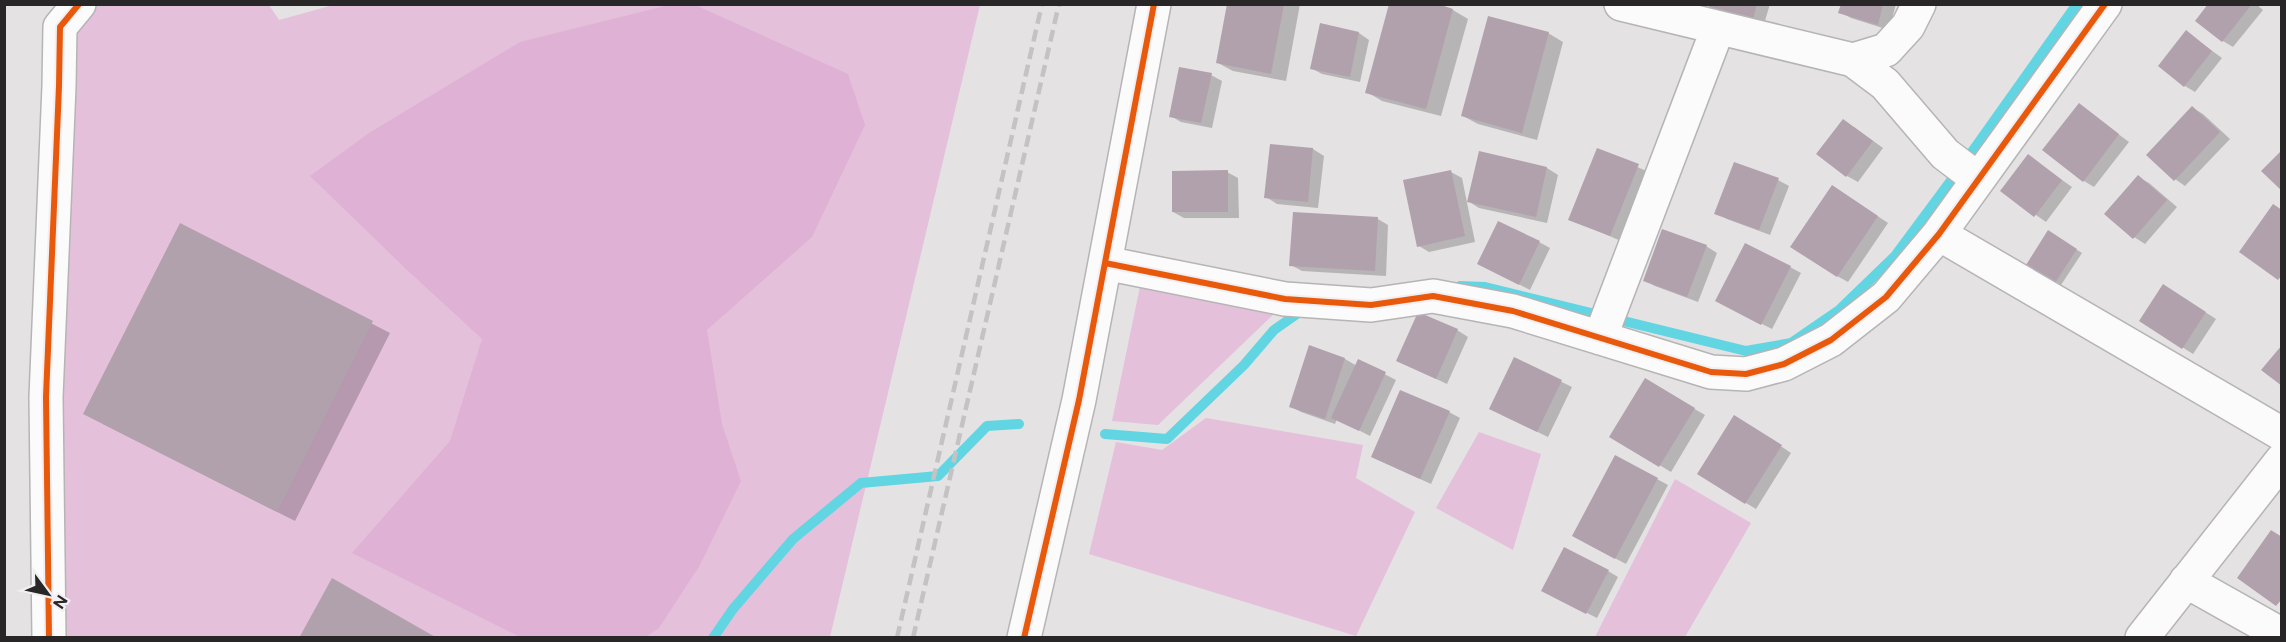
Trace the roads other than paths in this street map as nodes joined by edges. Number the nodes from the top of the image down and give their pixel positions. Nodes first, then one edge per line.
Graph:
1 (1154, 4) edge
2 (1621, 4) edge
3 (1919, 4) edge
4 (2105, 4) edge
5 (61, 12) edge
6 (1718, 28) junction
7 (1853, 60) junction
8 (1978, 179) junction
9 (1939, 234) junction
10 (1105, 262) junction
11 (1600, 338) junction
12 (2282, 434) edge
13 (2282, 460) edge
14 (2186, 581) junction
15 (2282, 635) edge
16 (49, 638) edge
17 (1024, 638) edge
18 (2142, 638) edge

1 - 10 street
2 - 6 street
3 - 7 street
4 - 8 street
5 - 16 street
6 - 7 street
6 - 11 street
7 - 8 street
8 - 9 street
9 - 11 street
9 - 12 street
10 - 11 street
10 - 17 street
13 - 14 street
14 - 15 street
14 - 18 street

